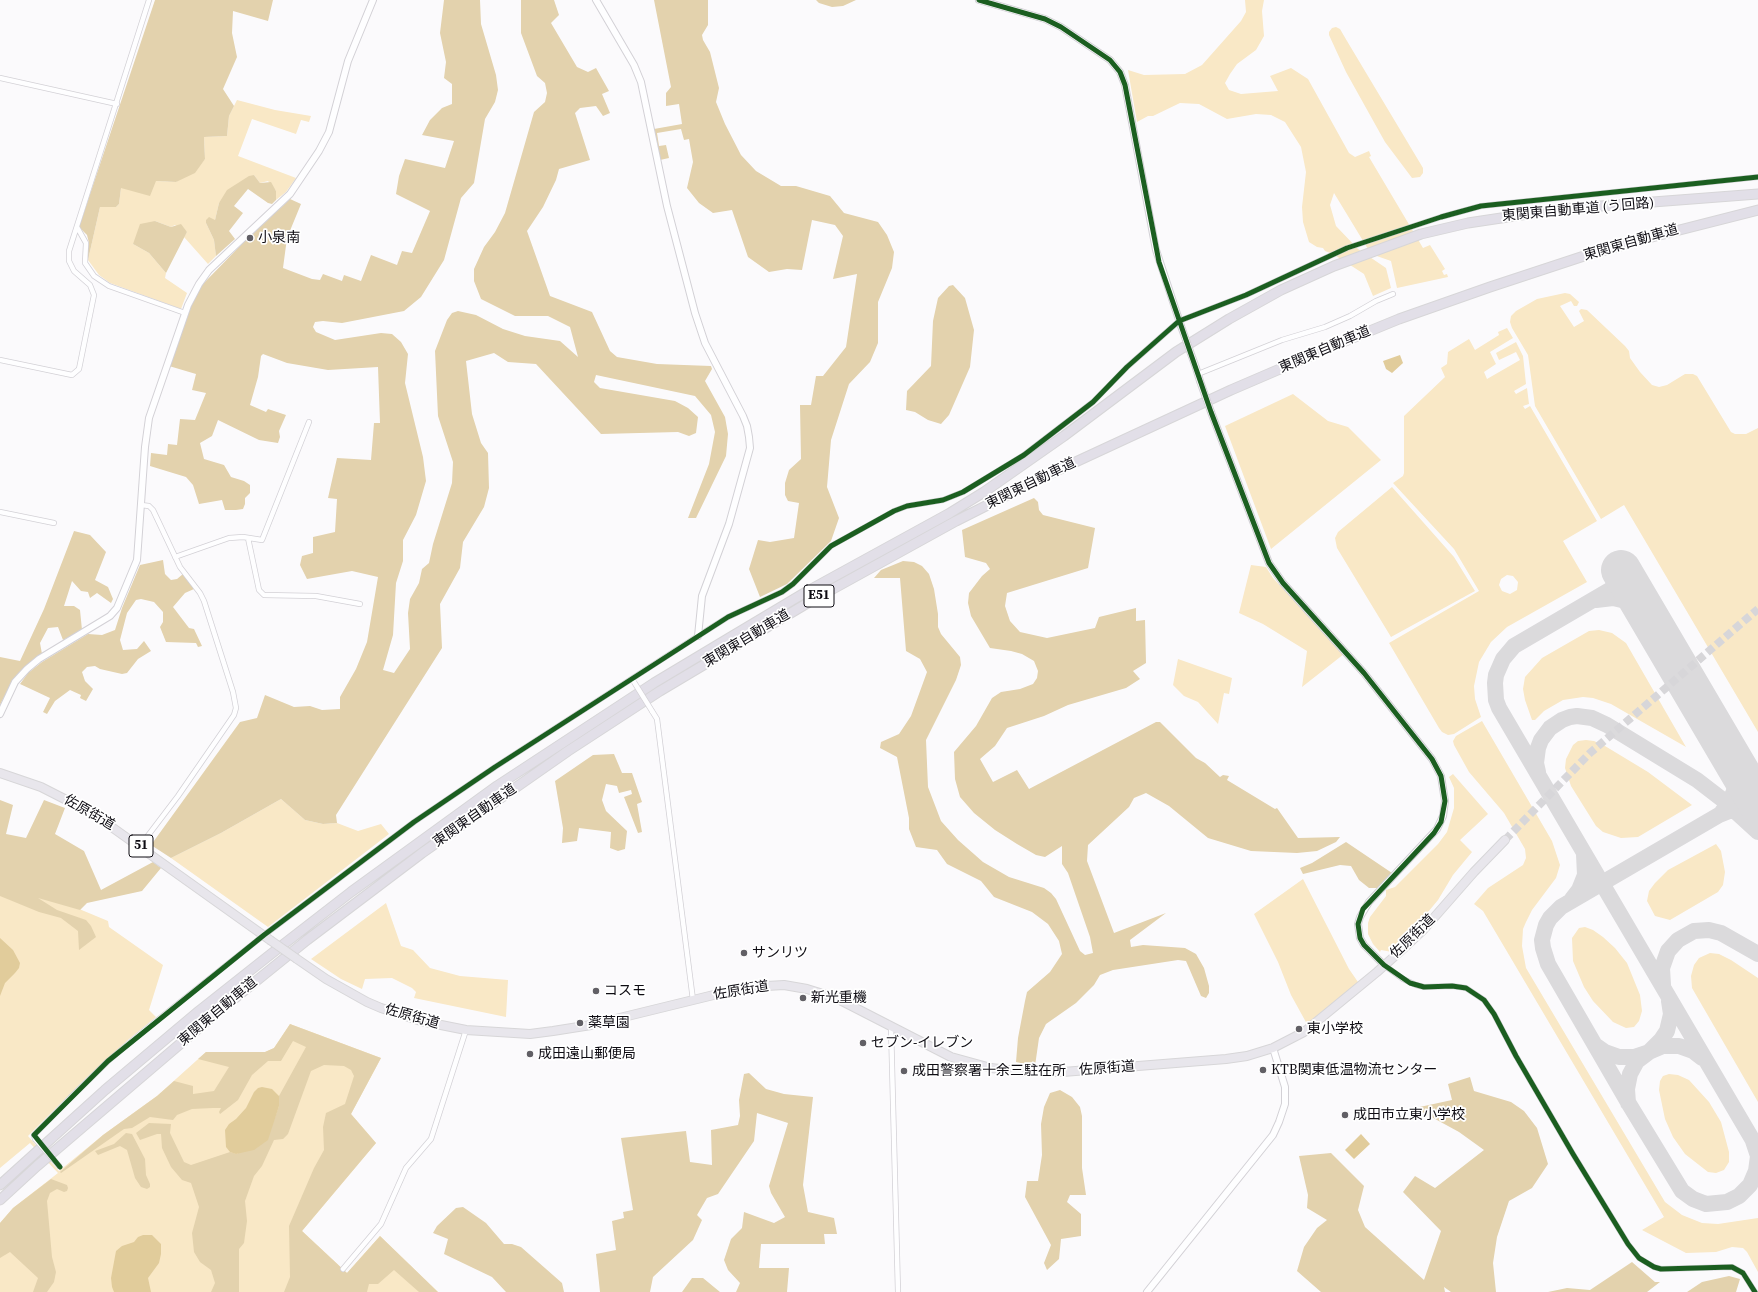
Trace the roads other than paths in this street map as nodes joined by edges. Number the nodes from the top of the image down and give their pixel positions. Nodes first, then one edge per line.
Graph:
1 (149, 0) edge
2 (373, 0) edge
3 (596, 0) edge
4 (979, 0) edge
5 (0, 78) edge
6 (117, 104) junction
7 (1758, 177) edge
8 (1758, 194) edge
9 (1758, 210) edge
10 (77, 227) junction
11 (1393, 294) dead end
12 (185, 313) junction
13 (1180, 324) junction
14 (0, 360) edge
15 (1198, 374) junction
16 (309, 422) dead end
17 (141, 505) junction
18 (0, 512) edge
19 (950, 513) joint
20 (54, 523) dead end
21 (248, 538) junction
22 (175, 557) junction
23 (360, 604) dead end
24 (698, 636) junction
25 (632, 680) junction
26 (0, 714) edge
27 (0, 773) edge
28 (1505, 840) tunnel mouth
29 (140, 846) junction
30 (267, 938) junction
31 (1384, 965) junction
32 (693, 1000) junction
33 (891, 1027) junction
34 (466, 1030) junction
35 (1272, 1048) junction
36 (60, 1167) dead end
37 (0, 1185) edge
38 (0, 1200) edge
39 (343, 1269) dead end
40 (898, 1292) edge
41 (1147, 1292) edge
42 (1755, 1292) edge

1 - 6 street
2 - 12 street
3 - 24 street
4 - 13 street
5 - 6 street
6 - 10 street
7 - 13 street
8 - 19 highway, 東関東自動車道 (う回路) / E51
9 - 38 highway, 東関東自動車道 / E51
10 - 12 street
10 - 14 street
11 - 15 street
12 - 17 street
13 - 15 street, bridge
13 - 24 street
15 - 31 street, bridge
16 - 21 street
17 - 22 street
17 - 26 street
18 - 20 street
19 - 37 highway, 東関東自動車道 / E51
21 - 22 street
21 - 23 street
22 - 29 street
24 - 25 street
25 - 30 street
25 - 32 street, bridge
27 - 29 highway, 佐原街道 / 51
28 - 31 highway, 佐原街道 / 51
29 - 30 highway, 佐原街道 / 51
30 - 34 highway, 佐原街道 / 51, bridge
30 - 36 street, bridge
31 - 35 highway, 佐原街道 / 51
31 - 42 street
32 - 33 highway, 佐原街道 / 51
32 - 34 highway, 佐原街道 / 51
33 - 35 highway, 佐原街道 / 51
33 - 40 street
34 - 39 street
35 - 41 street

